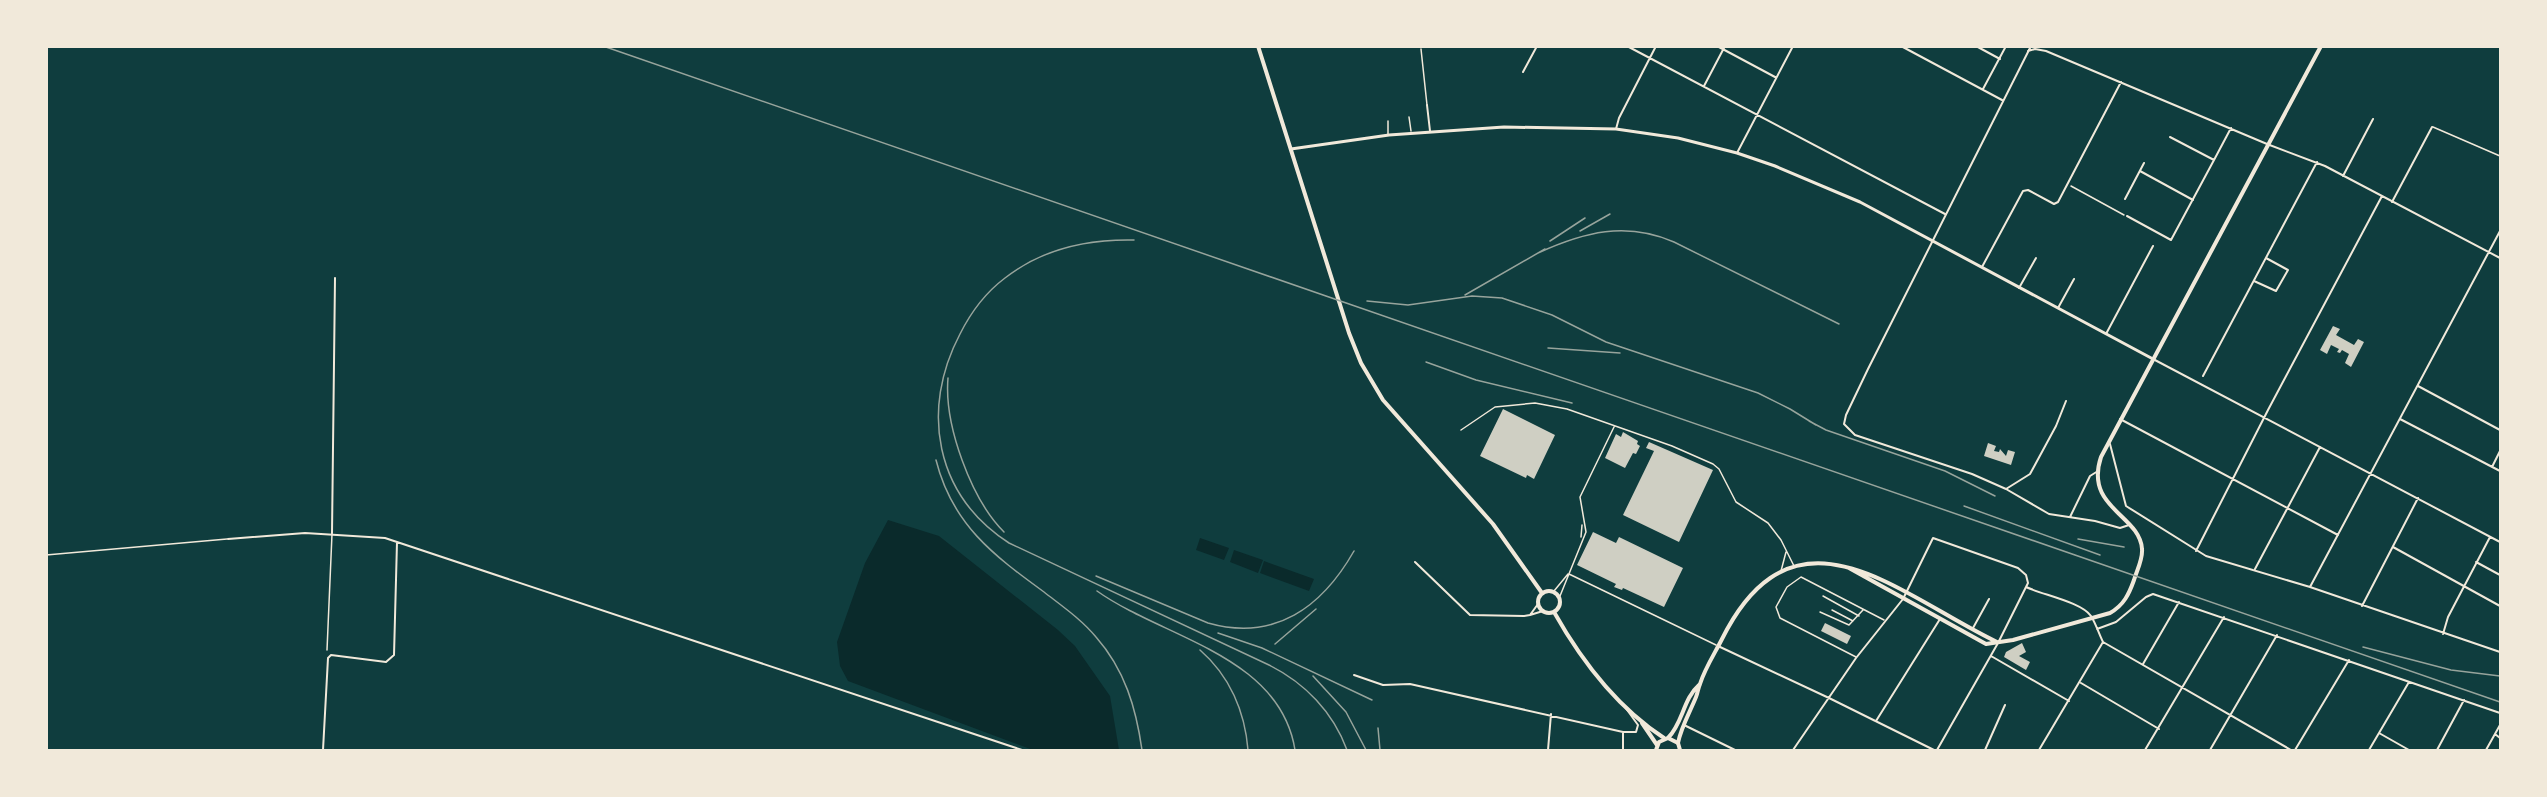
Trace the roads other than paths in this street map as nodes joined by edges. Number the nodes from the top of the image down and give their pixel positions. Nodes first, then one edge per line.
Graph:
1 (1258, 46) edge
2 (1537, 46) edge
3 (1627, 46) edge
4 (1656, 46) edge
5 (1717, 46) edge
6 (1792, 46) edge
7 (1901, 46) edge
8 (1976, 46) edge
9 (2006, 46) edge
10 (2031, 46) edge
11 (2044, 46) edge
12 (2320, 46) edge
13 (1724, 48) edge
14 (1421, 50) dead end
15 (2028, 51) junction
16 (2046, 51) junction
17 (1649, 59) junction
18 (2000, 59) junction
19 (1523, 72) dead end
20 (1776, 78) junction
21 (2121, 82) junction
22 (1703, 87) junction
23 (1983, 90) junction
24 (2003, 100) junction
25 (1427, 105) joint
26 (1756, 115) junction
27 (1409, 117) dead end
28 (2373, 119) dead end
29 (1388, 121) dead end
30 (2432, 127) joint
31 (2231, 128) junction
32 (1616, 129) junction
33 (1430, 131) junction
34 (1411, 133) junction
35 (1389, 135) junction
36 (2170, 137) dead end
37 (2266, 144) junction
38 (1290, 149) junction
39 (1737, 153) junction
40 (2500, 156) edge
41 (2214, 160) junction
42 (2317, 162) junction
43 (2144, 164) dead end
44 (2140, 171) junction
45 (2343, 176) junction
46 (2382, 196) junction
47 (2125, 199) dead end
48 (2193, 200) junction
49 (2392, 202) junction
50 (1946, 214) junction
51 (2127, 216) road end
52 (2500, 231) edge
53 (1933, 242) junction
54 (2153, 246) dead end
55 (2489, 252) junction
56 (2036, 258) dead end
57 (2266, 258) junction
58 (2500, 258) edge
59 (1982, 267) junction
60 (335, 278) dead end
61 (2074, 279) dead end
62 (2254, 280) junction
63 (2019, 288) junction
64 (2058, 308) junction
65 (2106, 334) junction
66 (2152, 359) junction
67 (2204, 376) dead end
68 (2418, 385) junction
69 (2066, 401) dead end
70 (2120, 419) junction
71 (2265, 419) junction
72 (2400, 419) junction
73 (1614, 426) junction
74 (1461, 430) dead end
75 (2500, 430) edge
76 (2109, 441) junction
77 (2320, 447) junction
78 (2500, 451) edge
79 (2492, 467) junction
80 (2098, 471) junction
81 (2500, 471) edge
82 (2371, 473) junction
83 (2234, 480) junction
84 (2006, 489) junction
85 (2418, 498) junction
86 (2288, 508) junction
87 (2070, 517) junction
88 (1583, 524) junction
89 (2129, 525) junction
90 (332, 533) junction
91 (2338, 535) junction
92 (2490, 536) junction
93 (228, 539) joint
94 (1582, 539) junction
95 (397, 541) junction
96 (2500, 542) edge
97 (2393, 547) junction
98 (1786, 552) junction
99 (2196, 552) junction
100 (46, 555) edge
101 (1414, 562) dead end
102 (2476, 562) junction
103 (1794, 566) junction
104 (1849, 568) junction
105 (2255, 570) junction
106 (1780, 572) junction
107 (1569, 573) junction
108 (2500, 575) edge
109 (2463, 586) junction
110 (2026, 587) junction
111 (2310, 587) junction
112 (1554, 591) junction
113 (1542, 593) junction
114 (1907, 593) junction
115 (1560, 596) junction
116 (1823, 596) dead end
117 (1903, 599) junction
118 (1989, 599) dead end
119 (2180, 602) junction
120 (1538, 604) junction
121 (2362, 606) junction
122 (2500, 606) edge
123 (1863, 609) junction
124 (1832, 610) dead end
125 (1543, 611) junction
126 (1554, 612) junction
127 (1820, 612) dead end
128 (1530, 615) junction
129 (1859, 616) junction
130 (2224, 617) junction
131 (2092, 618) junction
132 (1940, 619) junction
133 (1885, 620) junction
134 (1854, 621) junction
135 (1973, 629) junction
136 (2097, 630) junction
137 (2443, 634) junction
138 (2277, 635) junction
139 (2103, 642) junction
140 (1998, 643) junction
141 (1718, 646) junction
142 (327, 650) dead end
143 (2500, 652) edge
144 (1990, 656) junction
145 (1856, 658) junction
146 (2349, 660) junction
147 (2142, 665) junction
148 (1354, 675) dead end
149 (2409, 681) junction
150 (2080, 682) junction
151 (1699, 686) junction
152 (2183, 688) junction
153 (1829, 698) junction
154 (2465, 699) junction
155 (2069, 701) junction
156 (1625, 704) junction
157 (2005, 705) dead end
158 (2500, 713) edge
159 (1551, 714) junction
160 (2230, 715) junction
161 (1638, 717) junction
162 (1876, 721) junction
163 (1684, 724) junction
164 (2500, 725) edge
165 (2159, 729) junction
166 (1623, 732) junction
167 (2379, 733) junction
168 (2495, 734) junction
169 (1666, 738) junction
170 (2500, 738) edge
171 (1678, 743) junction
172 (1657, 748) edge
173 (323, 750) edge
174 (1022, 750) edge
175 (1548, 750) edge
176 (1623, 750) edge
177 (1680, 750) edge
178 (1735, 750) edge
179 (1793, 750) edge
180 (1936, 750) edge
181 (1985, 750) edge
182 (2040, 750) edge
183 (2145, 750) edge
184 (2210, 750) edge
185 (2293, 750) edge
186 (2369, 750) edge
187 (2409, 750) edge
188 (2437, 750) edge
189 (2486, 750) edge

1 - 38 main road
2 - 19 street
3 - 17 street
4 - 17 street
5 - 13 street
6 - 20 street
7 - 23 street
8 - 18 street
9 - 18 street
10 - 15 street
11 - 16 street
12 - 37 main road
13 - 20 street
13 - 22 street
14 - 25 lane
15 - 16 street
15 - 24 street
16 - 21 street
17 - 22 street
17 - 32 street
18 - 23 street
20 - 26 street
21 - 31 street
21 - 59 street
22 - 26 street
23 - 24 street
24 - 50 street
25 - 33 street
26 - 39 street
26 - 50 street
27 - 34 lane
28 - 45 street
29 - 35 lane
30 - 40 lane
30 - 49 street
31 - 37 street
31 - 41 street
32 - 33 street
32 - 39 street
33 - 34 street
34 - 35 street
35 - 38 street
36 - 41 street
37 - 42 street
37 - 66 main road
38 - 113 main road
39 - 53 street
41 - 48 street
42 - 45 street
42 - 57 street
43 - 44 street
44 - 47 street
44 - 48 street
45 - 46 street
46 - 49 street
46 - 71 street
48 - 51 street
49 - 55 street
50 - 53 street
52 - 55 street
53 - 59 street
53 - 84 street
54 - 65 street
55 - 58 street
55 - 68 street
56 - 63 street
57 - 62 street
57 - 62 street
59 - 63 street
60 - 90 street
61 - 64 street
62 - 67 street
63 - 64 street
64 - 65 street
65 - 66 street
66 - 70 main road
66 - 71 street
68 - 72 street
68 - 75 street
69 - 84 street
70 - 76 main road
70 - 83 street
71 - 77 street
71 - 83 street
72 - 79 street
72 - 82 street
73 - 74 lane
73 - 88 lane
73 - 98 lane
76 - 80 main road
76 - 99 street
77 - 82 street
77 - 86 street
78 - 79 street
79 - 81 street
80 - 87 street
80 - 89 main road
82 - 85 street
82 - 91 street
83 - 86 street
83 - 99 street
84 - 87 street
85 - 92 street
85 - 97 street
86 - 91 street
86 - 105 street
87 - 89 street
88 - 94 lane
88 - 94 lane
89 - 131 main road
90 - 93 street
90 - 95 street
90 - 142 lane
91 - 111 street
92 - 96 street
92 - 102 street
93 - 100 lane
94 - 107 lane
95 - 173 street
95 - 174 street
97 - 109 street
97 - 121 street
98 - 103 lane
98 - 106 lane
99 - 105 street
101 - 128 street
102 - 108 street
102 - 109 street
103 - 104 main road
103 - 106 main road
104 - 114 main road
104 - 117 main road
105 - 111 street
106 - 141 main road
107 - 112 lane
107 - 115 lane
107 - 141 lane
109 - 122 street
109 - 137 street
110 - 114 street
110 - 131 street
110 - 140 street
111 - 121 street
112 - 113 main road
112 - 115 main road
113 - 120 main road
114 - 117 street
114 - 135 main road
115 - 126 main road
116 - 129 lane
117 - 132 main road
117 - 133 street
118 - 135 street
119 - 130 street
119 - 136 street
119 - 147 street
120 - 125 main road
120 - 128 street
121 - 137 street
123 - 129 lane
123 - 133 lane
123 - 145 lane
124 - 134 lane
125 - 126 main road
125 - 128 street
126 - 156 main road
127 - 134 lane
129 - 134 lane
130 - 138 street
130 - 152 street
131 - 136 street
131 - 140 main road
132 - 140 main road
132 - 162 street
133 - 145 street
135 - 140 main road
136 - 139 street
137 - 143 street
138 - 146 street
138 - 160 street
139 - 147 street
139 - 150 street
140 - 144 street
141 - 151 main road
141 - 153 street
144 - 155 street
144 - 180 street
145 - 153 street
146 - 149 street
146 - 185 street
147 - 152 street
148 - 159 street
149 - 154 street
149 - 167 street
150 - 155 street
150 - 165 street
151 - 163 main road
151 - 169 main road
152 - 160 street
152 - 165 street
153 - 162 street
153 - 179 street
154 - 158 street
154 - 188 street
155 - 182 street
156 - 161 main road
156 - 166 street
157 - 181 street
159 - 166 street
159 - 175 street
160 - 184 street
160 - 185 street
161 - 169 main road
161 - 172 main road
162 - 180 street
163 - 171 main road
163 - 178 street
164 - 168 street
165 - 183 street
166 - 176 street
167 - 186 street
167 - 187 street
168 - 170 street
168 - 189 street
169 - 171 main road
169 - 172 main road
171 - 177 main road

